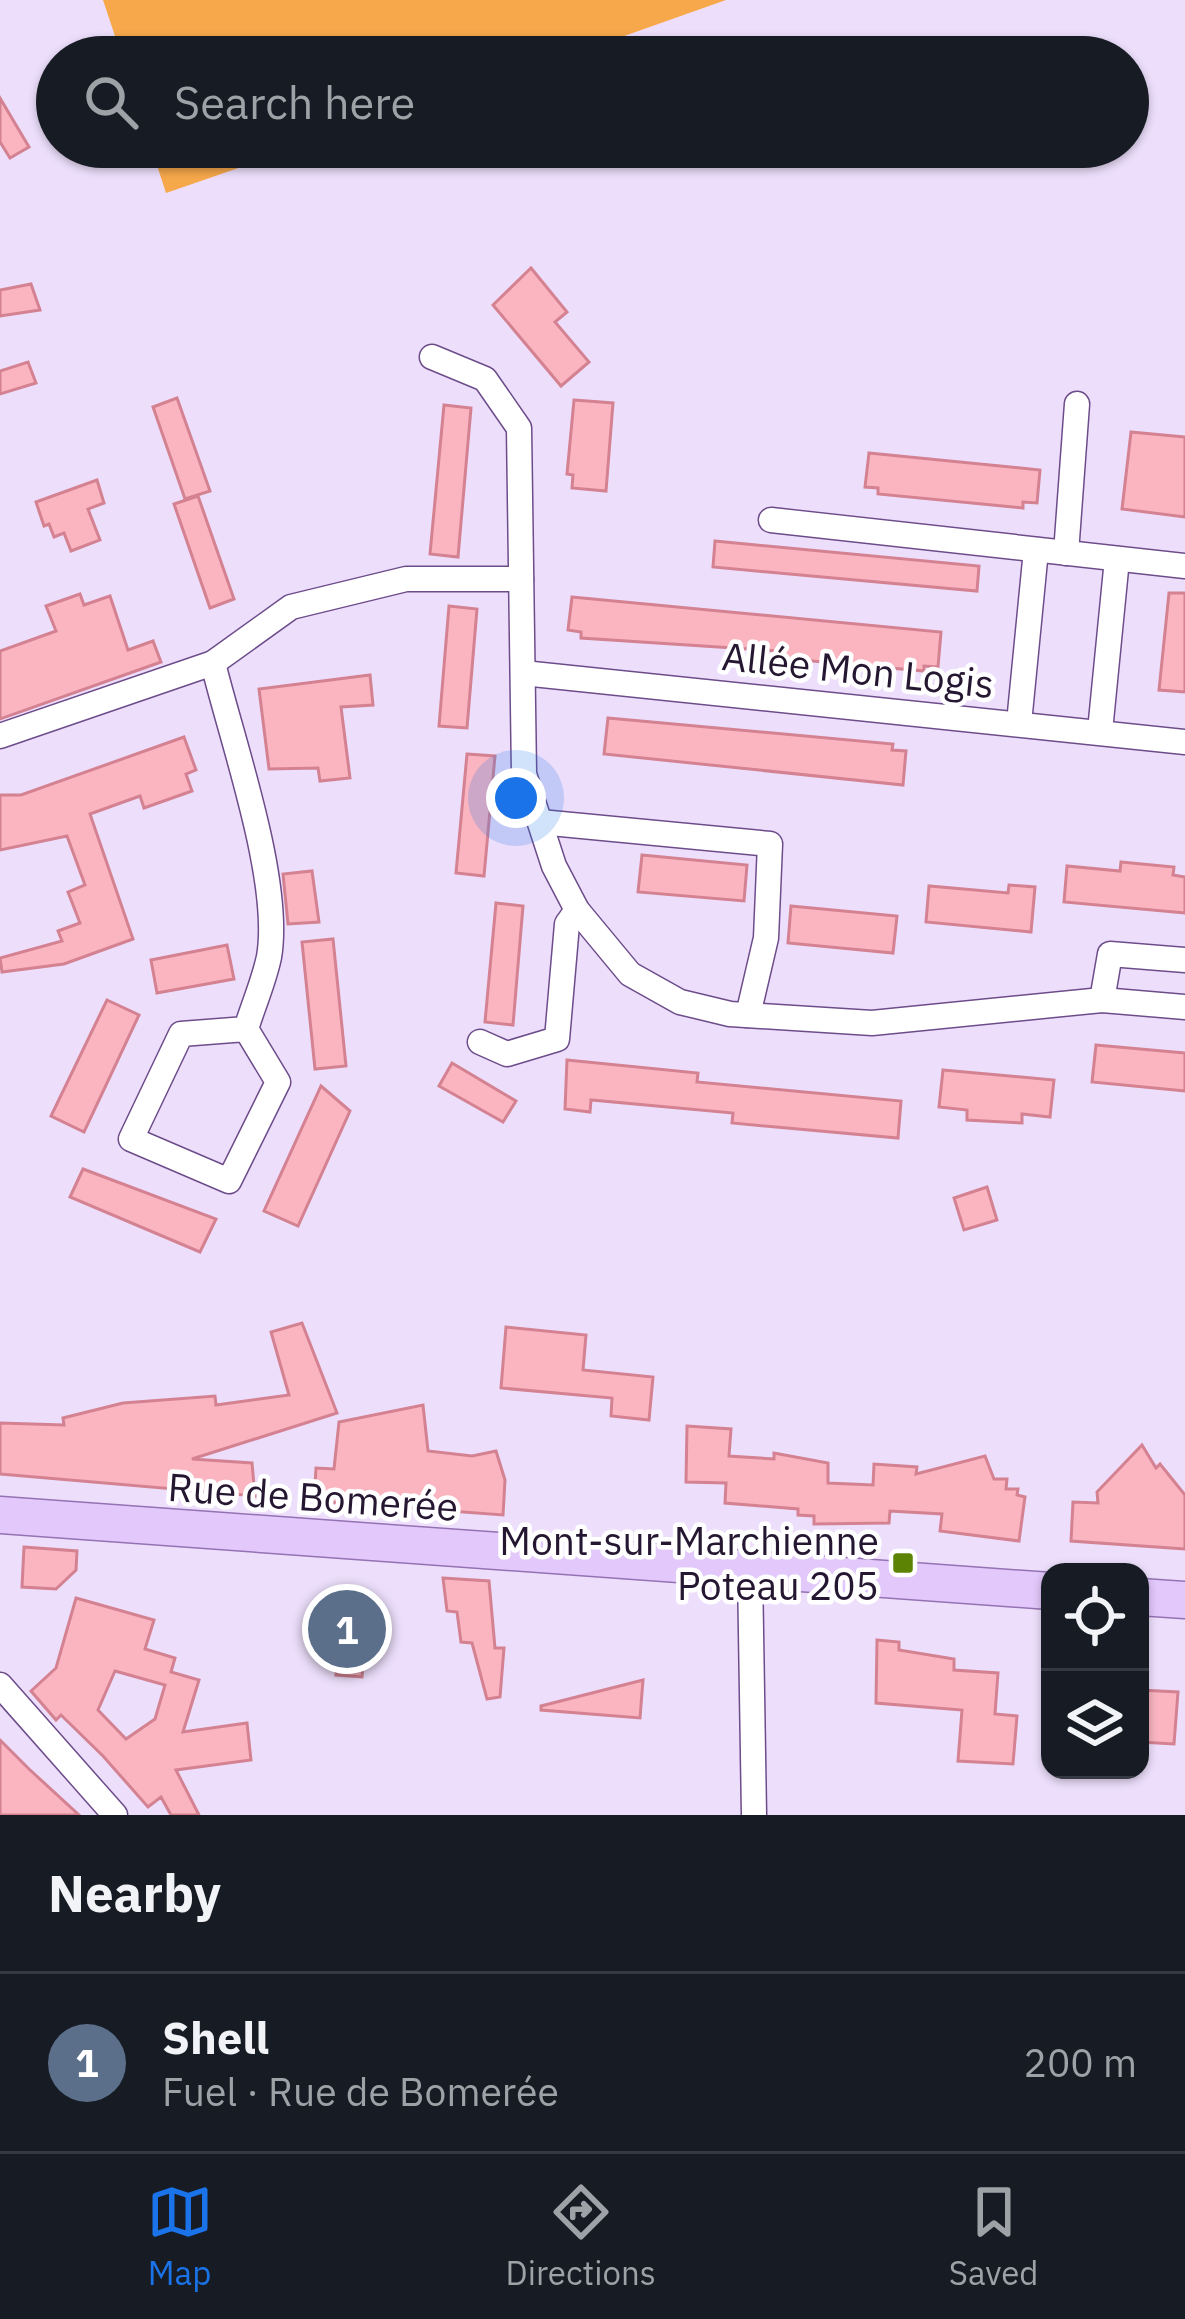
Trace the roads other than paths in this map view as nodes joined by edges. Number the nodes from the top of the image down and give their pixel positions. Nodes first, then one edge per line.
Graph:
1 (432, 357) dead end
2 (1077, 404) dead end
3 (770, 520) dead end
4 (1036, 550) junction
5 (1066, 553) junction
6 (1118, 559) junction
7 (1185, 566) edge
8 (521, 579) junction
9 (213, 663) junction
10 (523, 673) junction
11 (1019, 723) junction
12 (1100, 731) junction
13 (0, 736) edge
14 (1185, 742) edge
15 (540, 822) junction
16 (577, 910) junction
17 (1185, 960) edge
18 (1102, 1000) junction
19 (1185, 1007) edge
20 (748, 1015) junction
21 (246, 1029) junction
22 (480, 1042) dead end
23 (0, 1515) edge
24 (750, 1571) junction
25 (1041, 1590) edge
26 (1149, 1598) edge
27 (1185, 1600) edge
28 (0, 1685) edge
29 (115, 1815) edge
30 (754, 1815) edge

1 - 8 street
2 - 5 street
3 - 4 street
4 - 5 street
4 - 11 street
5 - 6 street
6 - 7 street
6 - 12 street
8 - 9 street
8 - 10 street
9 - 13 street
9 - 21 street
10 - 11 street, Allée Mon Logis
10 - 15 street
11 - 12 street, Allée Mon Logis
12 - 14 street, Allée Mon Logis
15 - 16 street
15 - 20 street
16 - 20 street
16 - 22 street
17 - 18 street
18 - 19 street
18 - 20 street
21 - 21 street
23 - 24 main road, Rue de Bomerée
24 - 25 main road, Rue de Bomerée
24 - 30 street
26 - 27 main road
28 - 29 street

